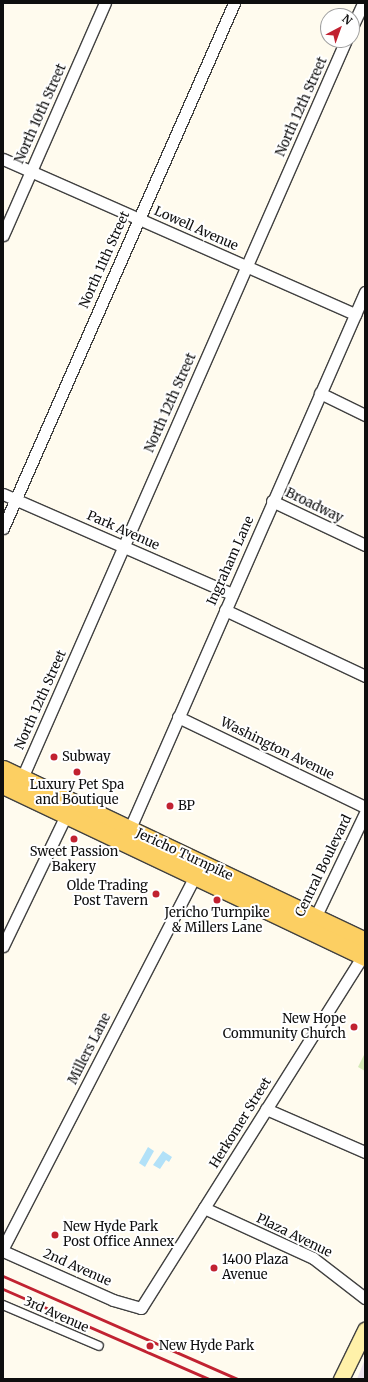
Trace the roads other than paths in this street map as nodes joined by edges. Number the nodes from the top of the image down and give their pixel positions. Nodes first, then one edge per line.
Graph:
1 (105, 3) edge
2 (234, 3) edge
3 (342, 48) edge
4 (3, 159) edge
5 (31, 172) junction
6 (139, 219) junction
7 (3, 235) edge
8 (247, 266) junction
9 (365, 292) edge
10 (355, 314) junction
11 (320, 393) junction
12 (365, 415) edge
13 (3, 494) edge
14 (15, 499) junction
15 (272, 501) junction
16 (3, 528) edge
17 (365, 546) edge
18 (123, 547) junction
19 (232, 594) junction
20 (225, 610) junction
21 (365, 676) edge
22 (178, 717) junction
23 (3, 768) edge
24 (3, 777) edge
25 (22, 778) junction
26 (3, 785) edge
27 (365, 807) edge
28 (70, 808) junction
29 (365, 814) edge
30 (126, 835) junction
31 (198, 869) junction
32 (312, 924) junction
33 (3, 946) edge
34 (364, 951) edge
35 (266, 1109) junction
36 (365, 1152) edge
37 (204, 1208) junction
38 (3, 1249) edge
39 (365, 1298) edge
40 (3, 1305) edge
41 (141, 1308) joint
42 (365, 1330) edge
43 (99, 1346) dead end
44 (341, 1379) edge

1 - 5 street, North 10th Street
2 - 6 street, North 11th Street
3 - 8 street, North 12th Street
4 - 5 street, Lowell Avenue
5 - 6 street, Lowell Avenue
5 - 7 street, North 10th Street
6 - 8 street, Lowell Avenue
6 - 14 street, North 11th Street
8 - 10 street, Lowell Avenue
8 - 18 street, North 12th Street
9 - 10 street, Ingraham Lane
10 - 11 street, Ingraham Lane
11 - 12 street
11 - 15 street, Ingraham Lane
13 - 14 street, Park Avenue
14 - 16 street, North 11th Street
14 - 18 street, Park Avenue
15 - 17 street, Broadway
15 - 19 street, Ingraham Lane
18 - 19 street, Park Avenue
18 - 25 street, North 12th Street
19 - 20 street, Ingraham Lane
20 - 21 street
20 - 22 street, Ingraham Lane
22 - 27 street, Washington Avenue
22 - 30 street, Ingraham Lane
23 - 25 main road, Jericho Turnpike
24 - 25 main road
25 - 28 main road, Jericho Turnpike
26 - 28 main road, Jericho Turnpike
28 - 30 main road, Jericho Turnpike
28 - 33 street
29 - 32 street, Central Boulevard
30 - 31 main road, Jericho Turnpike
31 - 32 main road, Jericho Turnpike
31 - 38 street, Millers Lane
32 - 34 main road, Jericho Turnpike
34 - 35 street, Herkomer Street
35 - 36 street
35 - 37 street, Herkomer Street
37 - 39 street, Plaza Avenue
37 - 41 street, Herkomer Street
38 - 41 street, 2nd Avenue
40 - 43 street, 3rd Avenue
42 - 44 main road

